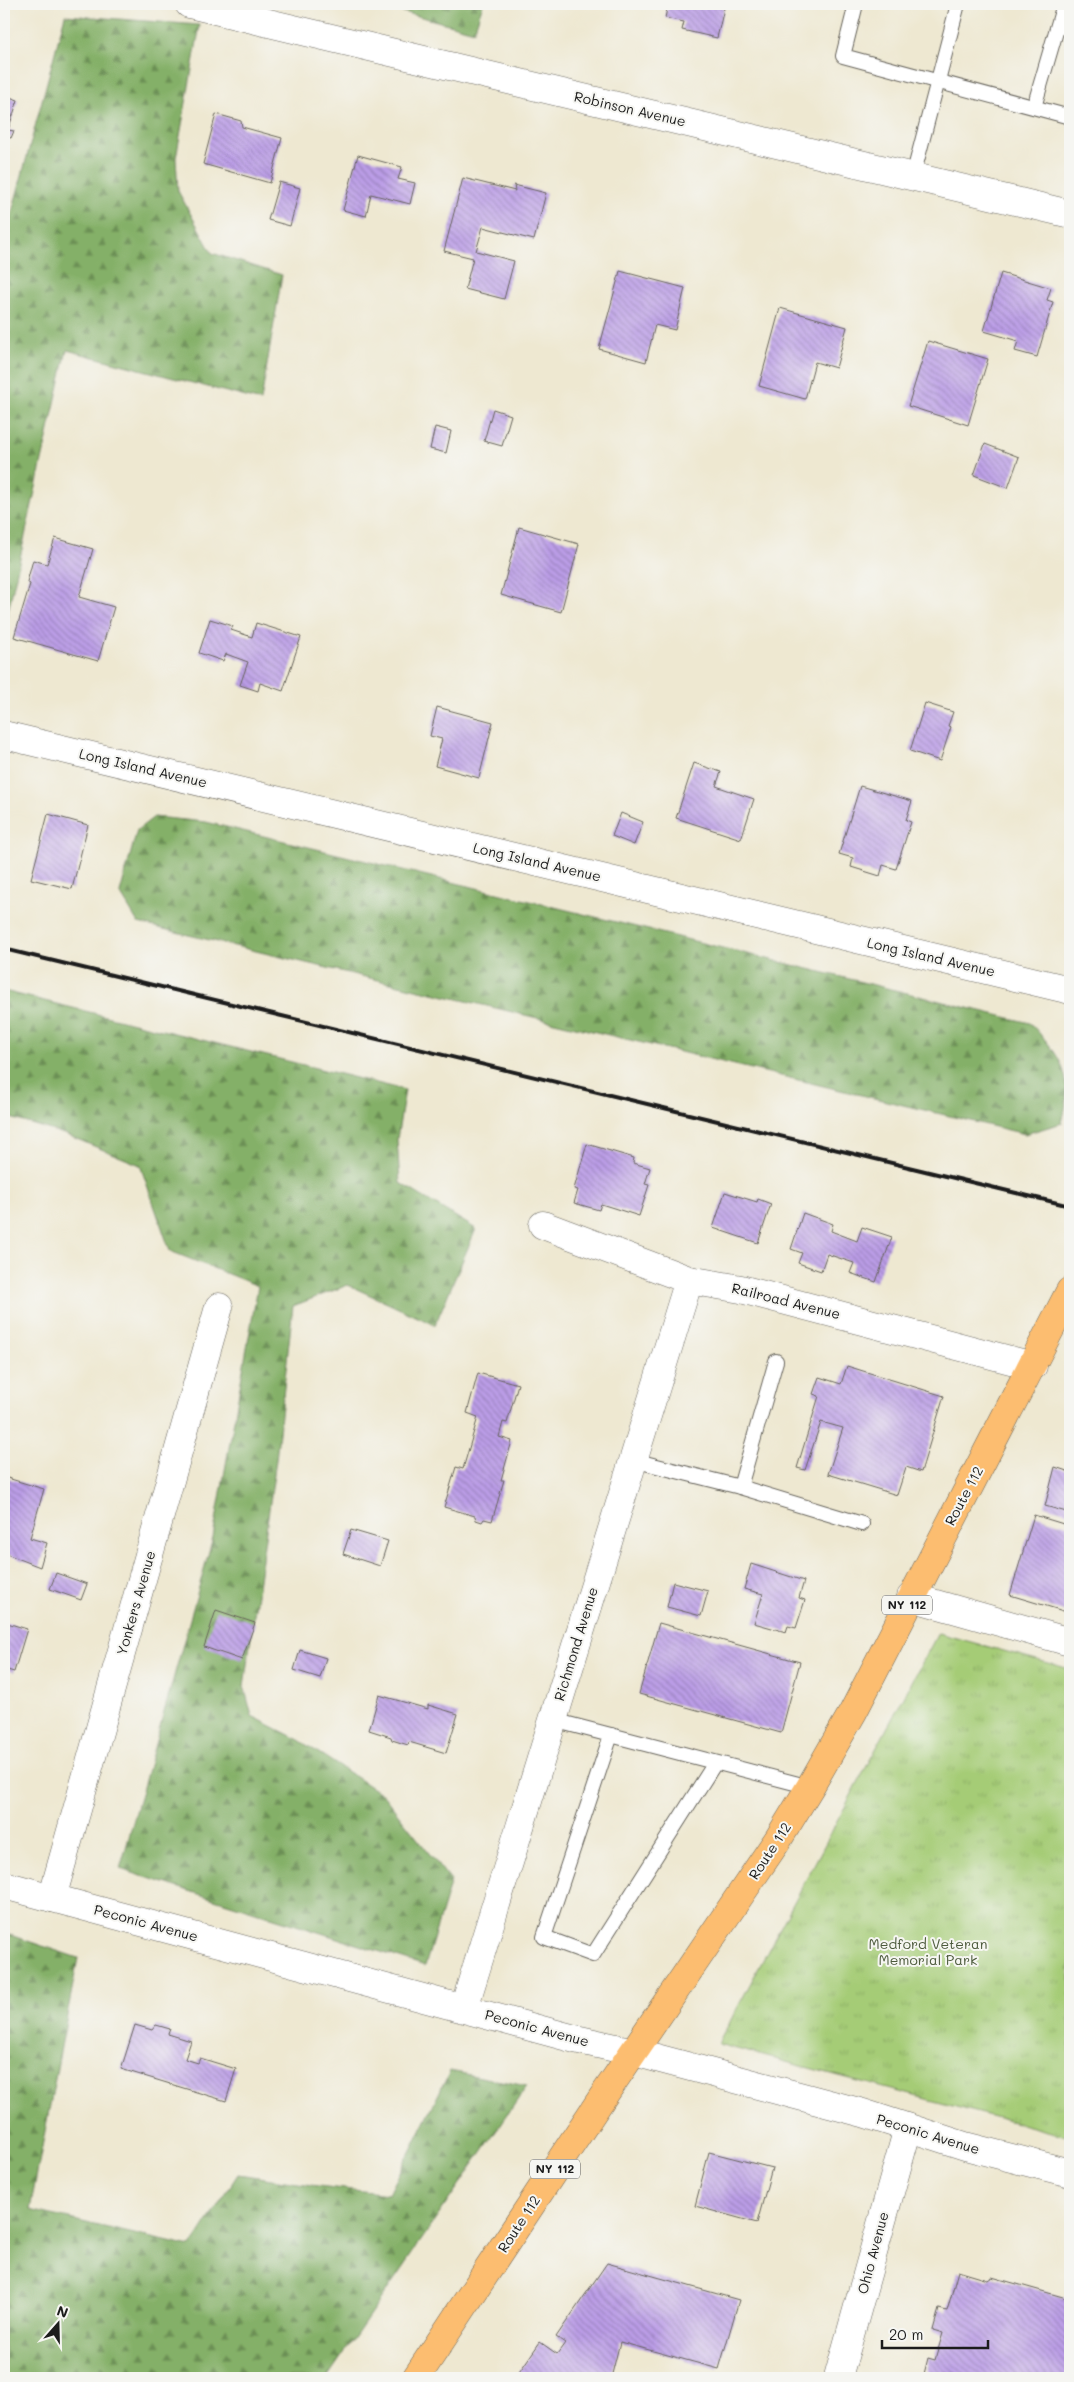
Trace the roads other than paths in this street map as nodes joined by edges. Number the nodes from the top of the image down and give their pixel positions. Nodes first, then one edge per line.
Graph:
1 (189, 4) edge
2 (856, 4) edge
3 (958, 4) edge
4 (1064, 4) edge
5 (937, 81) junction
6 (1034, 107) junction
7 (1070, 117) edge
8 (913, 176) junction
9 (1070, 214) edge
10 (4, 735) edge
11 (1070, 990) edge
12 (543, 1225) dead end
13 (689, 1280) junction
14 (1070, 1291) edge
15 (219, 1307) dead end
16 (776, 1361) dead end
17 (1033, 1366) junction
18 (633, 1460) junction
19 (740, 1487) junction
20 (862, 1524) dead end
21 (911, 1597) junction
22 (1070, 1642) edge
23 (552, 1720) junction
24 (611, 1735) junction
25 (715, 1762) junction
26 (810, 1787) junction
27 (4, 1886) edge
28 (52, 1898) junction
29 (464, 2008) junction
30 (634, 2052) junction
31 (908, 2128) junction
32 (1070, 2174) edge
33 (416, 2378) edge
34 (838, 2378) edge

1 - 8 street, Robinson Avenue
2 - 5 lane
3 - 5 lane
4 - 6 lane
5 - 6 lane
5 - 8 lane
6 - 7 lane
8 - 9 street, Robinson Avenue
10 - 11 street, Long Island Avenue
12 - 13 street, Railroad Avenue
13 - 17 street, Railroad Avenue
13 - 18 street, Richmond Avenue
14 - 17 main road, Route 112 / NY 112
15 - 28 street, Yonkers Avenue
16 - 19 lane
17 - 21 main road, Route 112 / NY 112
18 - 19 lane
18 - 23 street, Richmond Avenue
19 - 20 lane
21 - 22 street
21 - 26 main road, Route 112 / NY 112
23 - 24 lane
23 - 29 street, Richmond Avenue
24 - 25 lane
24 - 25 lane
25 - 26 lane
26 - 30 main road, Route 112 / NY 112
27 - 28 street, Peconic Avenue
28 - 29 street, Peconic Avenue
29 - 30 street, Peconic Avenue
30 - 31 street, Peconic Avenue
30 - 33 main road, Route 112 / NY 112
31 - 32 street, Peconic Avenue
31 - 34 street, Ohio Avenue

